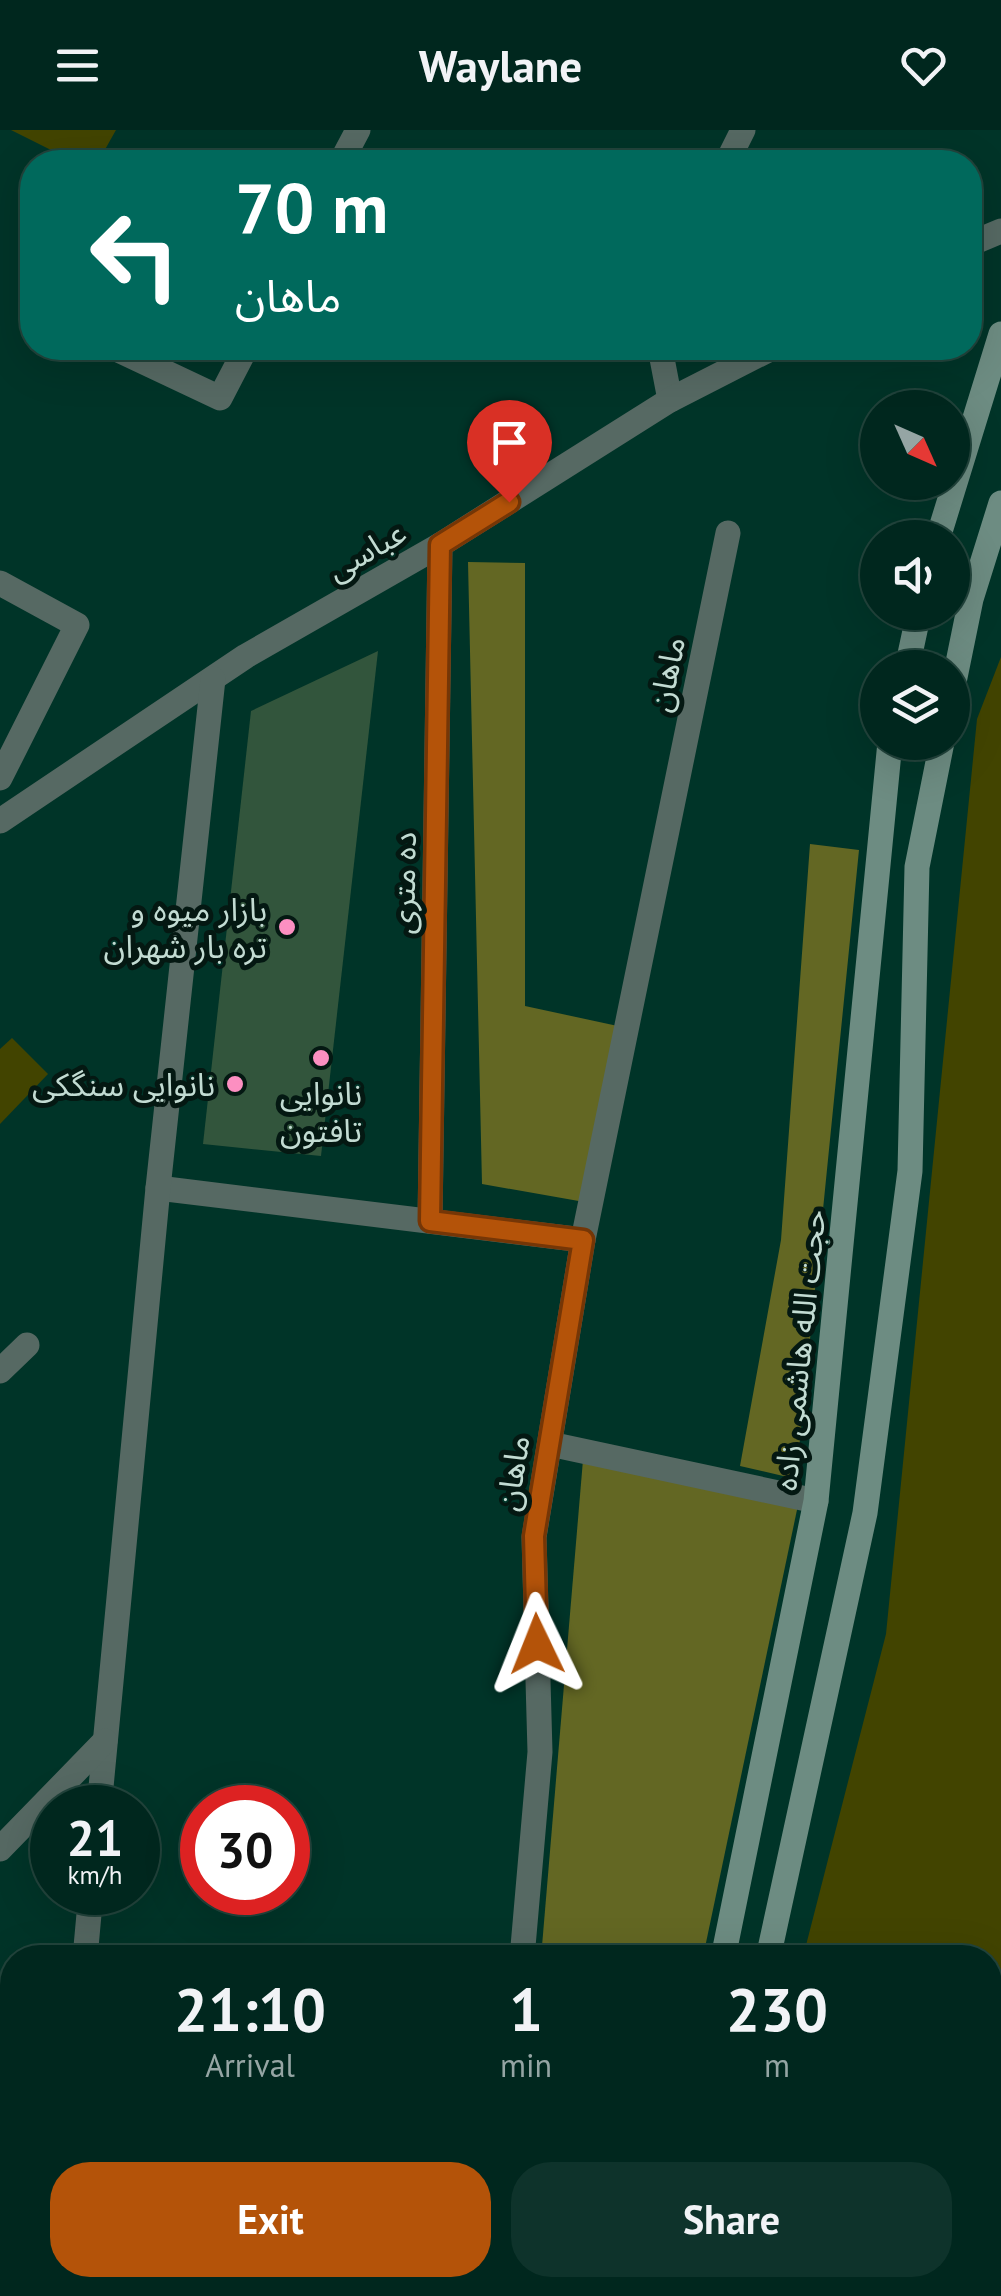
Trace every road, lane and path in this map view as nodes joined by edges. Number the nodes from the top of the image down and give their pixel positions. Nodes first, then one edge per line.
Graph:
1 (1001, 334) edge
2 (139, 360) edge
3 (240, 360) edge
4 (662, 360) edge
5 (748, 360) edge
6 (670, 400) junction
7 (1001, 503) edge
8 (944, 520) edge
9 (728, 533) dead end
10 (440, 545) junction
11 (0, 584) edge
12 (961, 650) edge
13 (213, 679) junction
14 (888, 760) edge
15 (938, 760) edge
16 (0, 778) edge
17 (0, 821) edge
18 (158, 1188) junction
19 (430, 1221) junction
20 (583, 1240) junction
21 (27, 1345) dead end
22 (0, 1371) edge
23 (550, 1444) junction
24 (816, 1501) junction
25 (106, 1741) junction
26 (101, 1785) edge
27 (0, 1849) edge
28 (89, 1915) edge
29 (86, 1945) edge
30 (523, 1945) edge
31 (725, 1945) edge
32 (771, 1945) edge

1 - 8 street
2 - 3 street
4 - 6 street
5 - 6 street, عباسی
6 - 10 street, عباسی
7 - 12 street
9 - 20 street, ماهان
10 - 13 street, عباسی
10 - 19 street, ده متری
11 - 16 street
13 - 17 street, عباسی
13 - 18 street
14 - 24 street, حجت الله هاشمی زاده
15 - 32 street
18 - 19 street
18 - 25 street
19 - 20 street
20 - 23 street, ماهان
21 - 22 street
23 - 24 street
23 - 30 street, ماهان
24 - 31 street, حجت الله هاشمی زاده
25 - 26 street
25 - 27 street
28 - 29 street

